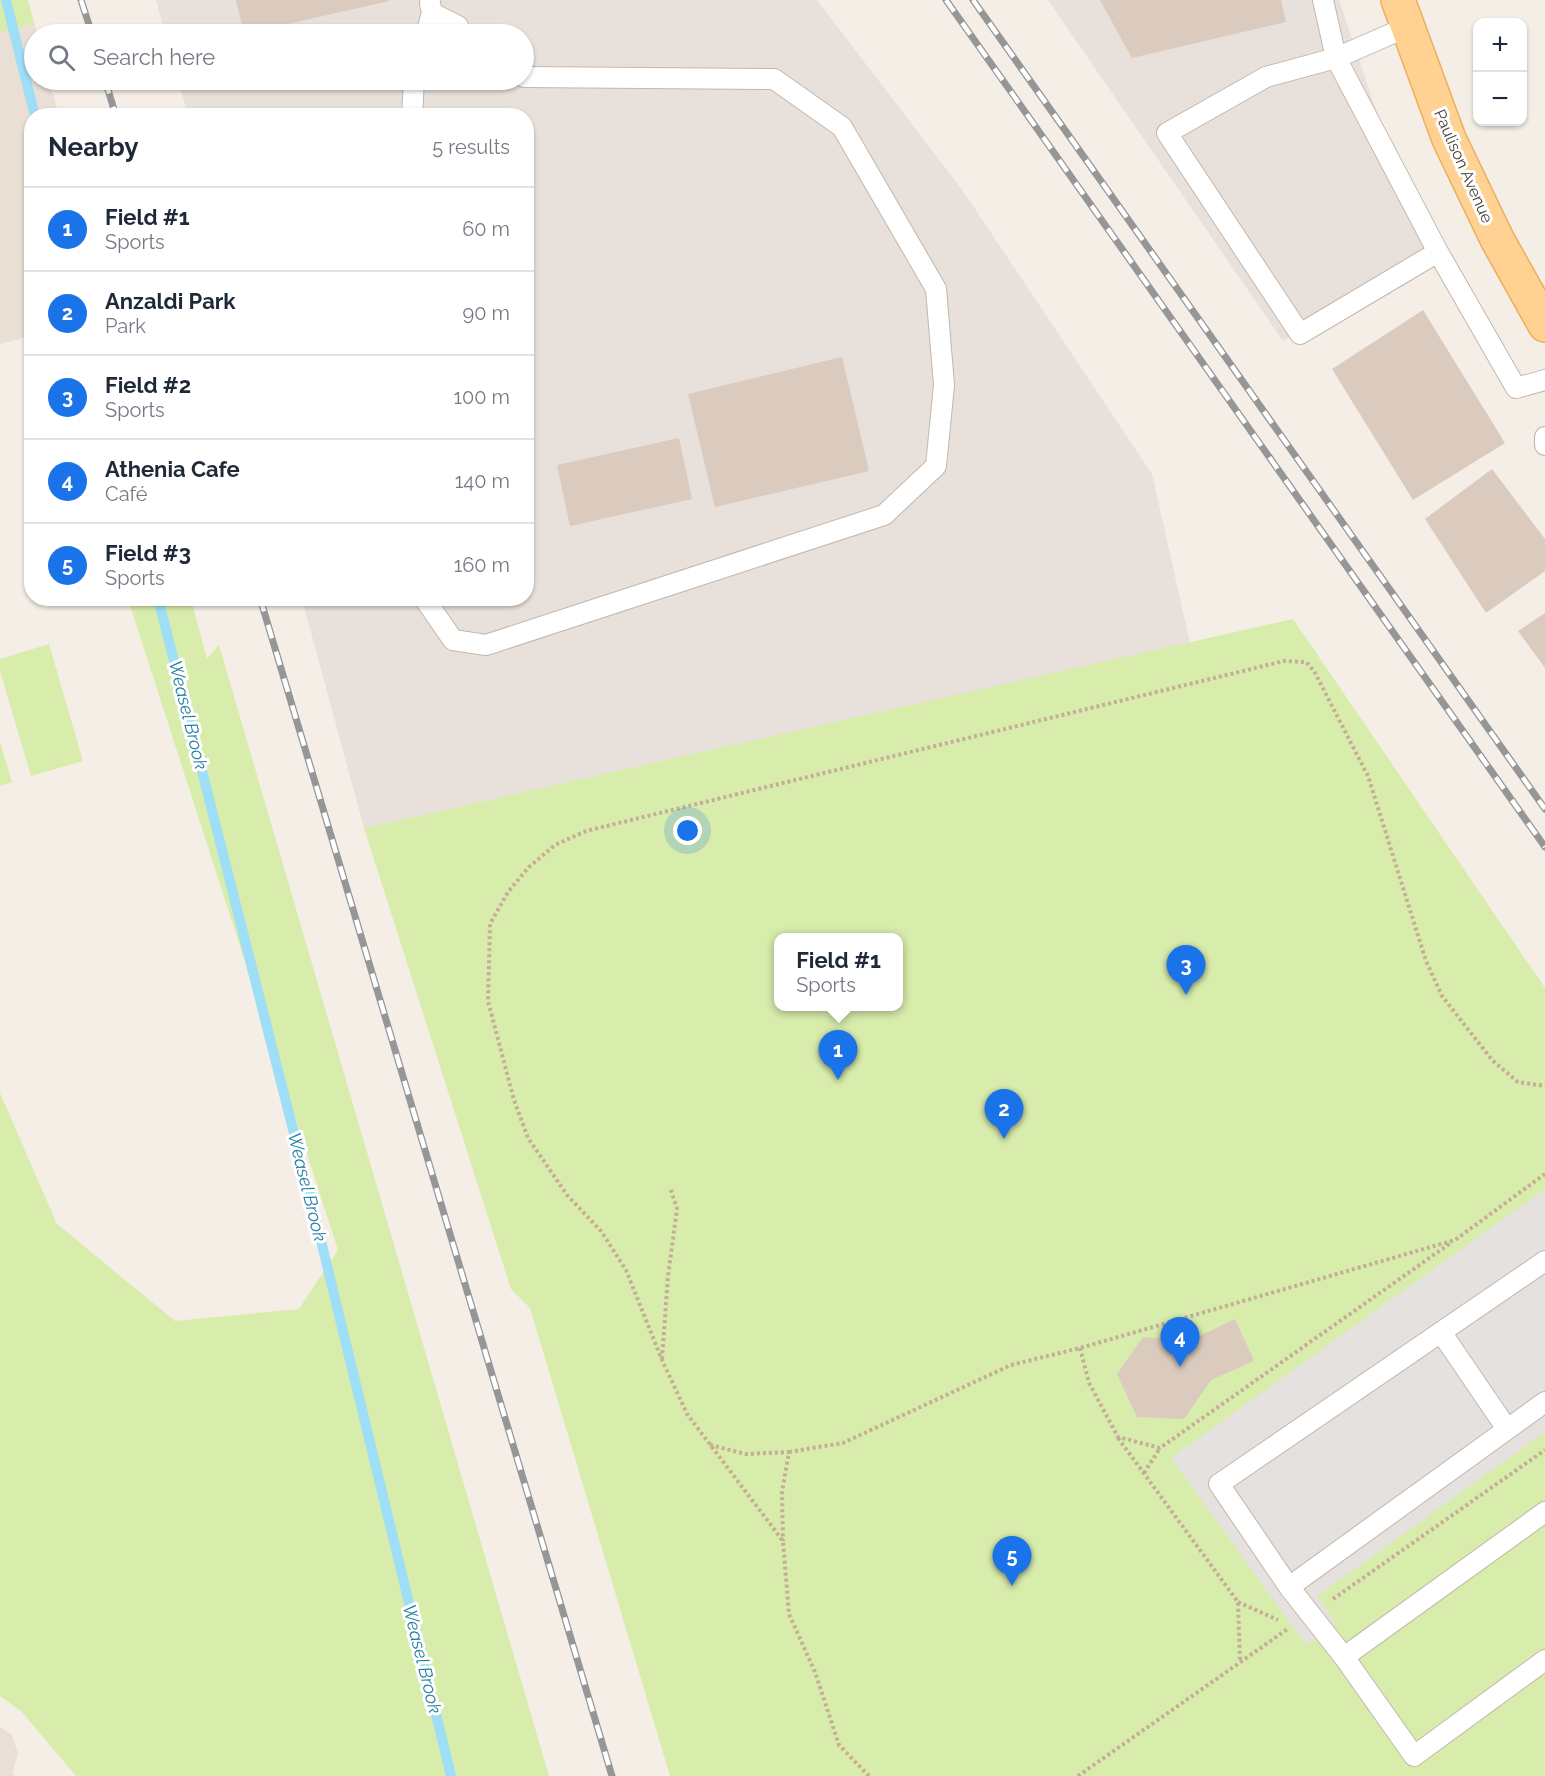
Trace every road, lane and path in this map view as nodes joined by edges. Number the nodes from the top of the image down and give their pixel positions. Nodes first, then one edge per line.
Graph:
1 (1323, 0) edge
2 (431, 7) edge
3 (1402, 14) edge
4 (428, 24) edge
5 (455, 24) edge
6 (1336, 58) junction
7 (534, 77) edge
8 (413, 90) edge
9 (412, 108) edge
10 (1440, 256) junction
11 (1545, 326) edge
12 (1545, 380) edge
13 (1545, 437) edge
14 (1545, 445) edge
15 (430, 606) edge
16 (1545, 1086) edge
17 (1545, 1174) edge
18 (670, 1187) dead end
19 (1455, 1240) junction
20 (1545, 1261) edge
21 (1441, 1332) junction
22 (1080, 1348) junction
23 (662, 1359) junction
24 (1545, 1402) edge
25 (1507, 1429) junction
26 (1118, 1437) junction
27 (710, 1445) junction
28 (1160, 1448) junction
29 (789, 1452) junction
30 (1144, 1473) junction
31 (1545, 1512) edge
32 (783, 1541) junction
33 (1289, 1587) junction
34 (1238, 1602) junction
35 (1292, 1626) dead end
36 (1344, 1657) junction
37 (1545, 1660) edge
38 (1240, 1662) dead end
39 (869, 1776) edge

1 - 6 lane
2 - 4 lane
2 - 5 lane
3 - 6 lane
3 - 11 main road, Paulison Avenue
6 - 10 lane
6 - 10 lane
7 - 15 lane
8 - 9 lane
10 - 12 lane
13 - 14 lane
16 - 23 path
17 - 19 path
18 - 23 path
19 - 22 path
19 - 28 path
20 - 21 lane
21 - 25 lane
21 - 33 lane
22 - 26 path
22 - 29 path
23 - 27 path
24 - 25 lane
25 - 33 lane
26 - 28 path
26 - 30 path
27 - 29 path
27 - 32 path
28 - 30 path
29 - 32 path
30 - 34 path
31 - 36 lane
32 - 39 path
33 - 36 lane
34 - 35 path
34 - 38 path
36 - 37 lane

